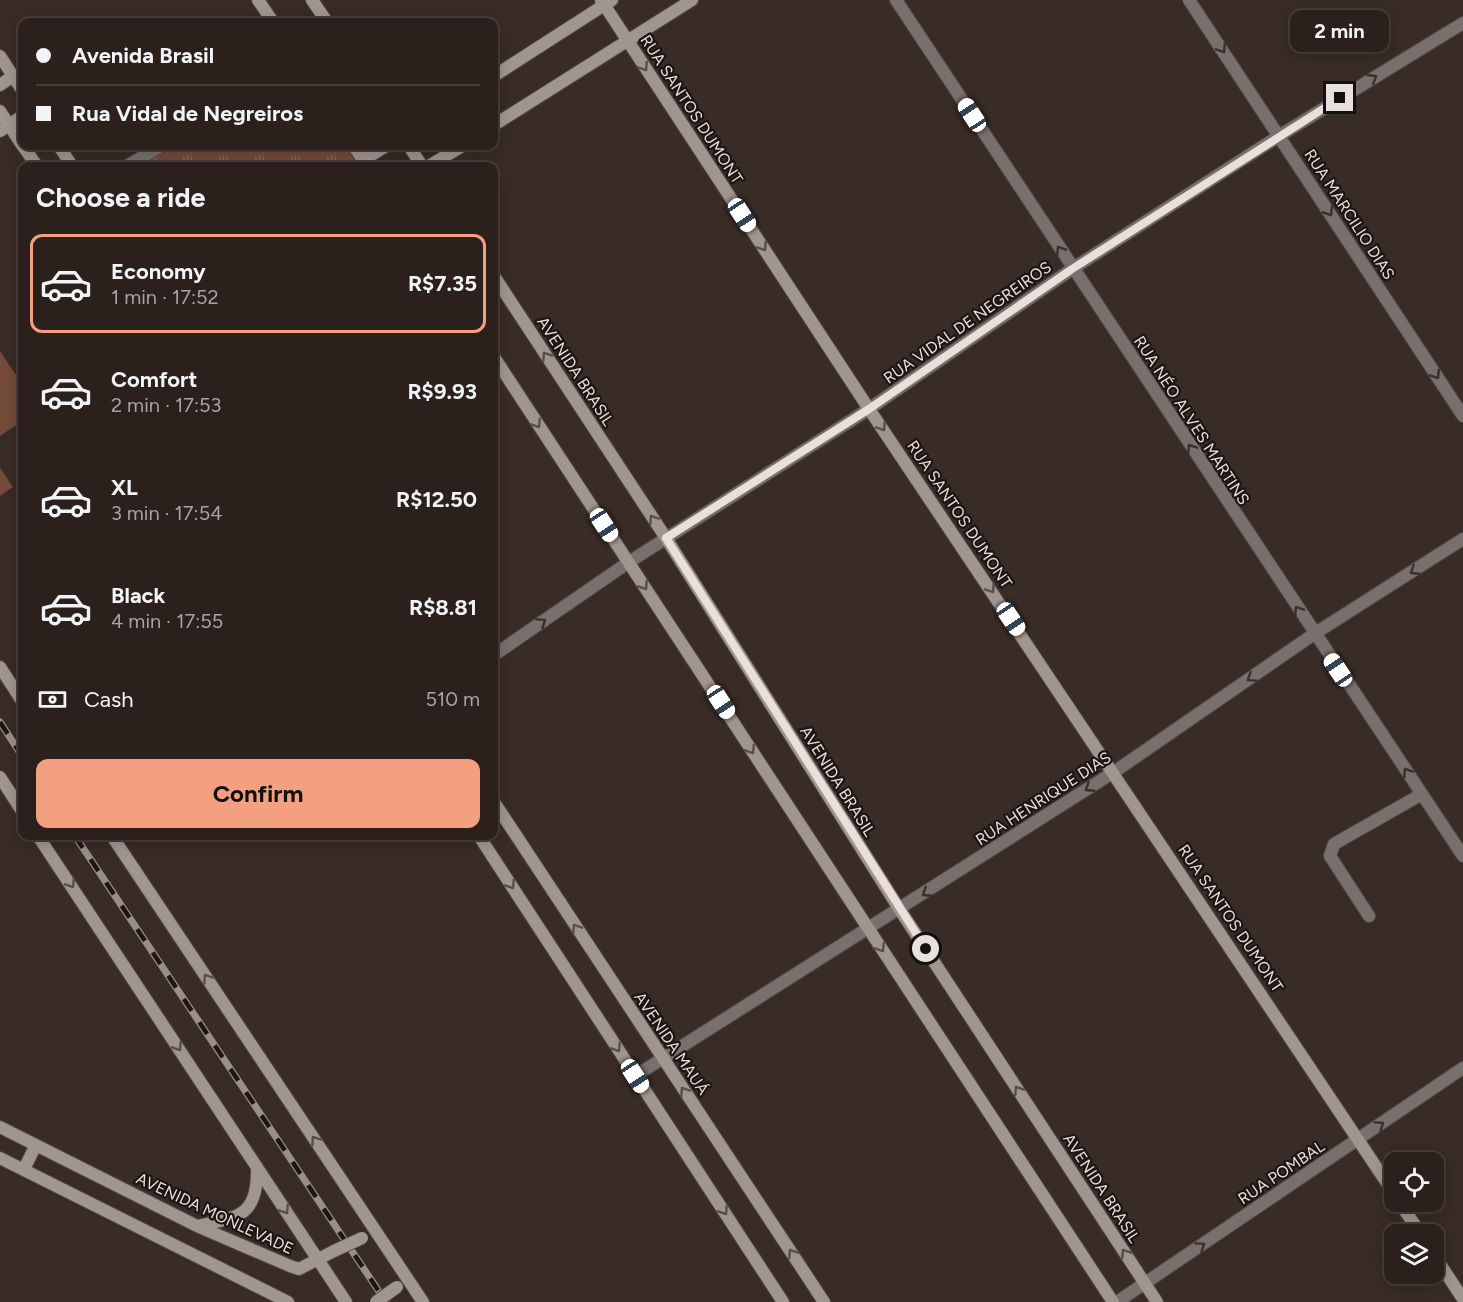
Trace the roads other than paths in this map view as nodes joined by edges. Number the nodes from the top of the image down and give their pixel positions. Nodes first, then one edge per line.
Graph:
1 (258, 0) edge
2 (312, 0) edge
3 (692, 0) edge
4 (896, 0) edge
5 (1190, 0) edge
6 (606, 2) edge
7 (270, 18) edge
8 (324, 18) edge
9 (1463, 23) edge
10 (627, 40) junction
11 (0, 56) edge
12 (498, 73) edge
13 (13, 76) junction
14 (18, 84) edge
15 (0, 85) edge
16 (0, 111) edge
17 (18, 119) edge
18 (498, 122) edge
19 (5, 128) edge
20 (1279, 136) junction
21 (18, 140) edge
22 (154, 150) edge
23 (381, 150) edge
24 (455, 150) edge
25 (134, 162) edge
26 (366, 162) edge
27 (436, 162) edge
28 (1072, 269) junction
29 (498, 282) edge
30 (498, 363) edge
31 (869, 409) junction
32 (1463, 416) edge
33 (666, 538) junction
34 (1463, 539) edge
35 (629, 562) junction
36 (1314, 634) junction
37 (498, 652) edge
38 (0, 667) edge
39 (18, 695) edge
40 (1114, 772) junction
41 (0, 777) edge
42 (1422, 794) junction
43 (18, 805) edge
44 (498, 808) edge
45 (41, 840) edge
46 (115, 840) edge
47 (482, 840) edge
48 (1463, 856) edge
49 (900, 910) junction
50 (1369, 916) dead end
51 (868, 928) junction
52 (663, 1060) junction
53 (1463, 1068) edge
54 (635, 1076) junction
55 (0, 1128) edge
56 (1358, 1139) junction
57 (36, 1145) junction
58 (0, 1158) edge
59 (257, 1167) junction
60 (24, 1169) junction
61 (1384, 1178) edge
62 (196, 1226) junction
63 (382, 1241) junction
64 (319, 1260) junction
65 (1444, 1270) edge
66 (405, 1274) junction
67 (1145, 1284) junction
68 (1463, 1299) edge
69 (288, 1302) edge
70 (346, 1302) edge
71 (376, 1302) edge
72 (423, 1302) edge
73 (783, 1302) edge
74 (824, 1302) edge
75 (1115, 1302) edge
76 (1157, 1302) edge

1 - 7 main road
2 - 8 main road
3 - 10 main road
28 -> 4 street, RUA NÉO ALVES MARTINS
5 -> 20 street, RUA MARCILIO DIAS
6 - 10 main road, RUA SANTOS DUMONT
6 - 12 main road
20 -> 9 street, RUA VIDAL DE NEGREIROS
10 - 18 main road
10 -> 31 main road, RUA SANTOS DUMONT
11 - 13 main road
13 - 14 main road
13 - 15 main road
16 - 19 main road
17 - 19 main road
19 - 21 main road
20 - 28 street, RUA VIDAL DE NEGREIROS
20 -> 32 street, RUA MARCILIO DIAS
22 - 25 street
23 - 26 main road
24 - 27 main road
28 - 31 street, RUA VIDAL DE NEGREIROS
36 -> 28 street, RUA NÉO ALVES MARTINS
33 -> 29 main road, AVENIDA BRASIL
30 -> 35 main road
31 - 33 street, RUA VIDAL DE NEGREIROS
31 -> 40 main road, RUA SANTOS DUMONT
33 - 35 street, RUA VIDAL DE NEGREIROS
33 - 49 main road, AVENIDA BRASIL
34 -> 36 street, RUA HENRIQUE DIAS
37 -> 35 street, RUA VIDAL DE NEGREIROS
35 -> 51 main road
36 -> 40 street, RUA HENRIQUE DIAS
42 -> 36 street, RUA NÉO ALVES MARTINS
38 - 39 main road
40 -> 49 street, RUA HENRIQUE DIAS
40 - 56 main road, RUA SANTOS DUMONT
41 - 43 main road
42 - 48 street, RUA NÉO ALVES MARTINS
42 - 50 street
52 -> 44 main road, AVENIDA MAUÁ
45 -> 59 main road
63 -> 46 main road
47 -> 54 main road
49 - 51 street, RUA HENRIQUE DIAS
67 -> 49 main road, AVENIDA BRASIL
51 - 52 street, RUA HENRIQUE DIAS
51 -> 75 main road
52 - 54 street, RUA HENRIQUE DIAS
74 -> 52 main road, AVENIDA MAUÁ
56 -> 53 street, RUA POMBAL
54 -> 73 main road
55 - 57 main road, AVENIDA MONLEVADE
56 - 61 main road, RUA SANTOS DUMONT
67 -> 56 street, RUA POMBAL
57 - 60 main road
57 - 62 main road, AVENIDA MONLEVADE
58 - 60 main road
59 - 62 main road
59 -> 64 main road
60 - 69 main road
62 - 64 main road, AVENIDA MONLEVADE
63 - 64 main road, AVENIDA MONLEVADE, bridge
63 - 66 main road
64 - 70 main road
65 - 68 main road
66 - 71 main road, bridge
66 - 72 main road
67 - 75 street, RUA POMBAL
67 - 76 main road, AVENIDA BRASIL

